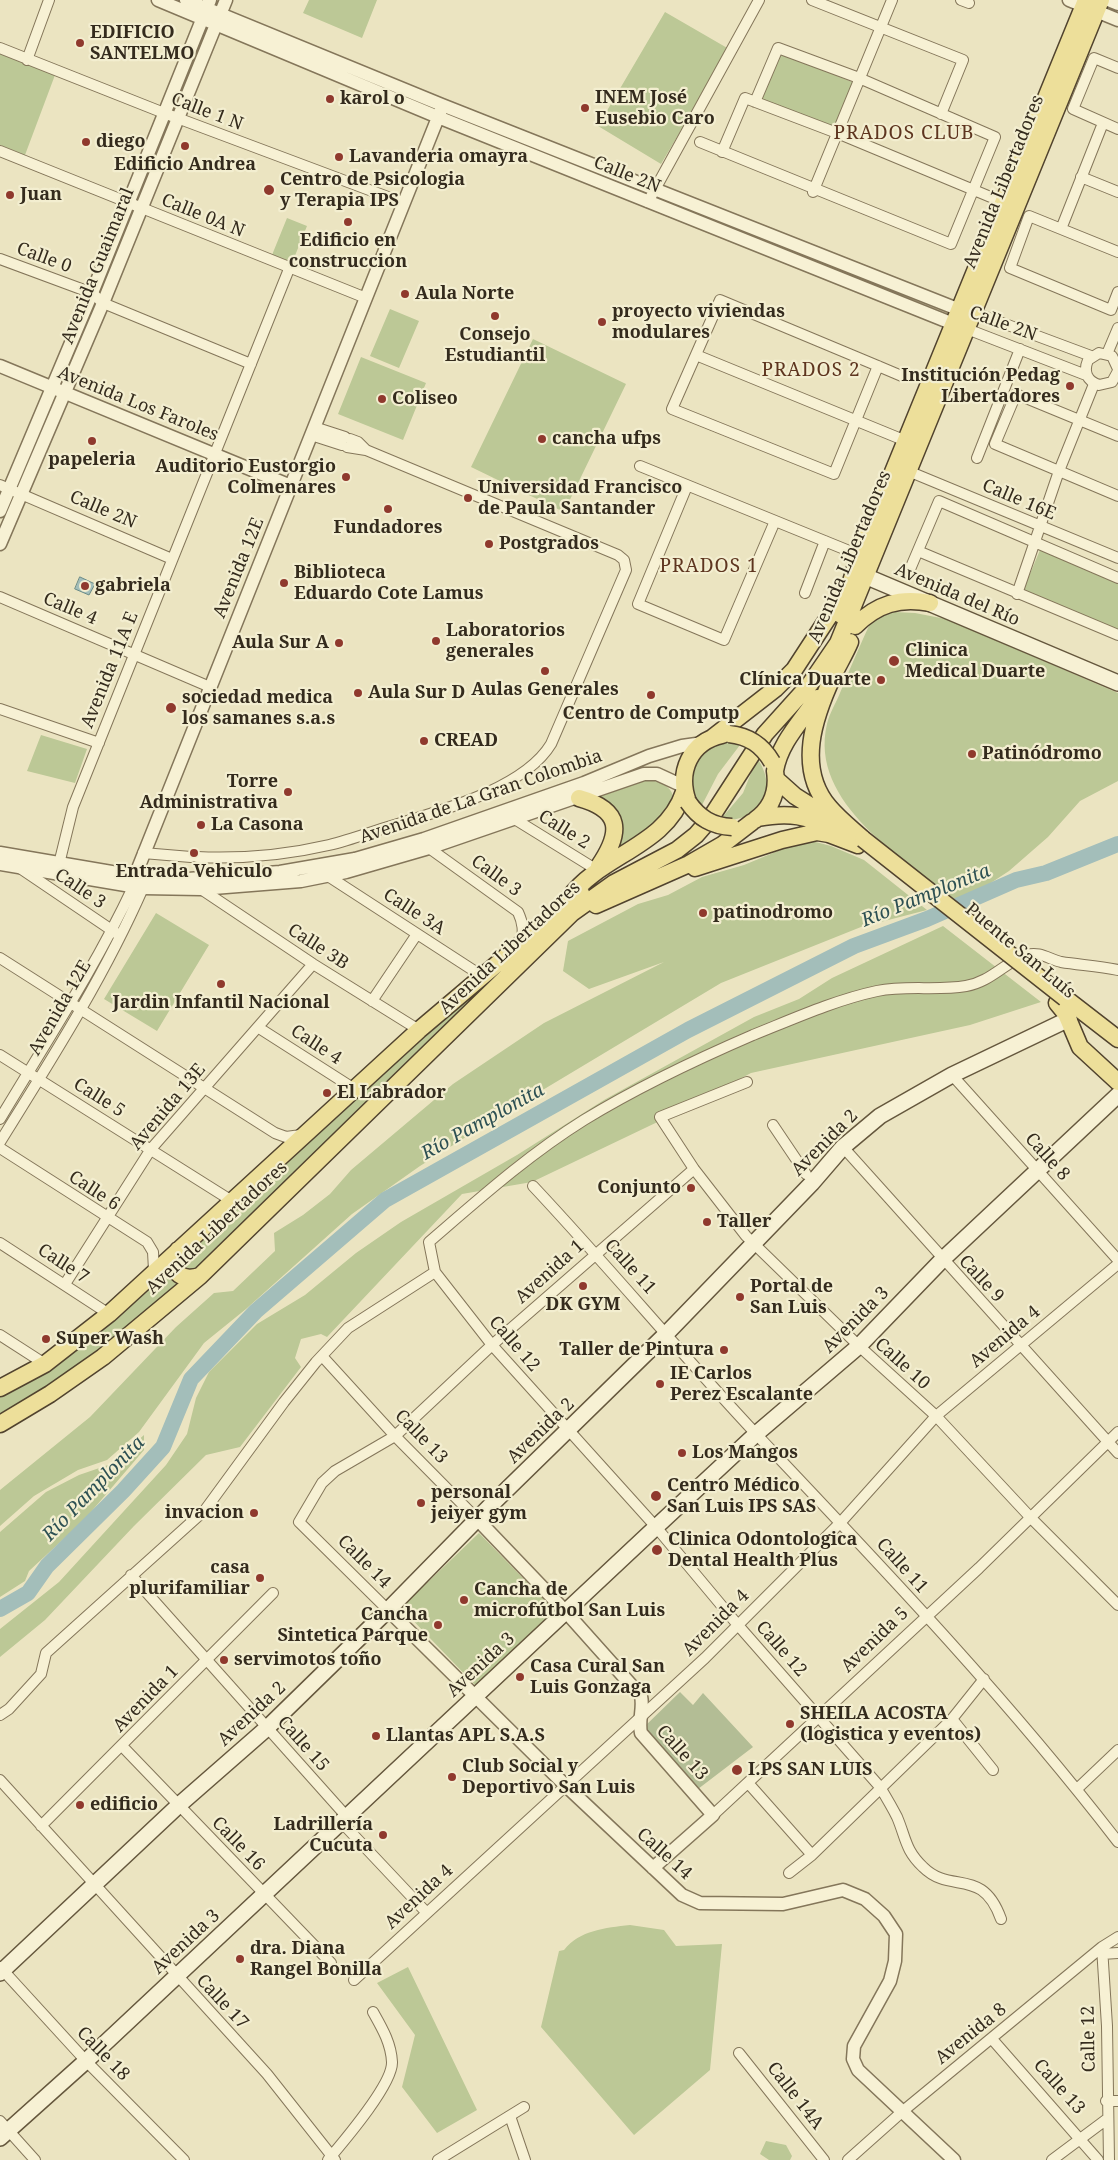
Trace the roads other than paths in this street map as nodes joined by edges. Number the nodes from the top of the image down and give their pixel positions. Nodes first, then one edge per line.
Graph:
1 (49, 0) edge
2 (158, 0) edge
3 (186, 0) edge
4 (226, 0) edge
5 (759, 0) edge
6 (812, 0) edge
7 (892, 0) edge
8 (1091, 3) edge
9 (1118, 4) edge
10 (206, 9) edge
11 (218, 19) junction
12 (1118, 20) edge
13 (880, 27) junction
14 (0, 48) edge
15 (28, 60) junction
16 (1118, 68) edge
17 (859, 78) junction
18 (755, 102) junction
19 (440, 111) junction
20 (164, 113) junction
21 (941, 114) junction
22 (178, 118) junction
23 (1103, 123) junction
24 (1118, 129) edge
25 (837, 133) junction
26 (700, 142) dead end
27 (0, 151) edge
28 (722, 152) junction
29 (1081, 177) junction
30 (655, 189) junction
31 (814, 190) junction
32 (973, 191) junction
33 (1118, 192) edge
34 (128, 202) junction
35 (404, 202) junction
36 (648, 202) junction
37 (1005, 203) junction
38 (141, 208) junction
39 (721, 215) junction
40 (716, 229) junction
41 (1061, 229) junction
42 (1118, 252) edge
43 (0, 259) edge
44 (829, 259) junction
45 (289, 269) junction
46 (823, 273) junction
47 (1118, 292) edge
48 (92, 293) junction
49 (366, 298) junction
50 (103, 303) junction
51 (963, 319) junction
52 (1118, 328) edge
53 (1020, 349) junction
54 (1107, 354) junction
55 (696, 355) junction
56 (1091, 356) junction
57 (251, 364) junction
58 (0, 366) edge
59 (878, 366) junction
60 (1118, 368) edge
61 (1086, 375) junction
62 (0, 376) edge
63 (904, 378) dead end
64 (1094, 384) junction
65 (1113, 386) edge
66 (49, 391) junction
67 (62, 397) junction
68 (855, 420) junction
69 (1080, 420) junction
70 (313, 431) junction
71 (1118, 436) edge
72 (906, 441) junction
73 (212, 458) junction
74 (977, 458) dead end
75 (640, 466) dead end
76 (908, 471) junction
77 (1059, 471) junction
78 (687, 486) junction
79 (10, 489) edge
80 (289, 490) junction
81 (1118, 496) edge
82 (0, 511) edge
83 (775, 521) junction
84 (1039, 526) junction
85 (825, 541) junction
86 (1034, 542) junction
87 (0, 544) edge
88 (918, 551) junction
89 (859, 555) junction
90 (1118, 558) edge
91 (172, 559) junction
92 (908, 574) dead end
93 (1118, 578) edge
94 (858, 585) junction
95 (805, 593) dead end
96 (1016, 594) junction
97 (0, 597) edge
98 (930, 603) junction
99 (856, 626) junction
100 (1118, 635) edge
101 (134, 654) junction
102 (833, 676) junction
103 (1118, 683) edge
104 (210, 687) junction
105 (0, 709) edge
106 (707, 740) junction
107 (99, 743) junction
108 (774, 771) junction
109 (685, 793) junction
110 (578, 798) junction
111 (514, 818) junction
112 (755, 820) junction
113 (860, 842) junction
114 (429, 848) junction
115 (0, 853) edge
116 (143, 853) junction
117 (0, 864) edge
118 (59, 864) junction
119 (20, 868) junction
120 (597, 870) junction
121 (328, 876) junction
122 (654, 880) junction
123 (137, 883) junction
124 (201, 889) junction
125 (564, 904) junction
126 (112, 930) junction
127 (417, 934) junction
128 (122, 936) junction
129 (528, 946) junction
130 (0, 958) edge
131 (313, 964) junction
132 (1118, 970) edge
133 (482, 976) junction
134 (372, 1001) junction
135 (1061, 1001) junction
136 (72, 1002) junction
137 (81, 1009) junction
138 (1069, 1019) junction
139 (259, 1028) junction
140 (419, 1030) junction
141 (1118, 1039) edge
142 (0, 1055) edge
143 (28, 1072) junction
144 (952, 1075) junction
145 (39, 1080) junction
146 (747, 1082) dead end
147 (1118, 1082) edge
148 (204, 1087) junction
149 (356, 1090) junction
150 (1118, 1095) edge
151 (0, 1119) edge
152 (773, 1125) dead end
153 (311, 1130) junction
154 (0, 1142) edge
155 (842, 1147) junction
156 (0, 1148) edge
157 (151, 1149) junction
158 (694, 1169) junction
159 (1037, 1171) junction
160 (806, 1174) dead end
161 (533, 1186) dead end
162 (232, 1201) junction
163 (108, 1219) junction
164 (753, 1242) junction
165 (0, 1243) edge
166 (178, 1250) junction
167 (596, 1253) junction
168 (942, 1260) junction
169 (1118, 1260) edge
170 (1118, 1264) edge
171 (154, 1270) junction
172 (435, 1272) junction
173 (200, 1276) junction
174 (65, 1284) junction
175 (109, 1314) junction
176 (667, 1333) junction
177 (0, 1335) edge
178 (492, 1345) junction
179 (1020, 1345) junction
180 (859, 1346) junction
181 (322, 1356) junction
182 (46, 1364) junction
183 (0, 1388) edge
184 (936, 1416) junction
185 (0, 1424) edge
186 (569, 1430) junction
187 (1118, 1432) edge
188 (756, 1434) junction
189 (395, 1436) junction
190 (1108, 1442) junction
191 (1118, 1453) edge
192 (1031, 1518) junction
193 (477, 1519) junction
194 (299, 1522) joint
195 (841, 1522) junction
196 (656, 1527) junction
197 (131, 1575) junction
198 (272, 1593) dead end
199 (1118, 1605) edge
200 (388, 1610) junction
201 (566, 1612) junction
202 (925, 1616) junction
203 (737, 1624) junction
204 (207, 1660) junction
205 (984, 1679) junction
206 (475, 1696) junction
207 (0, 1715) edge
208 (640, 1718) junction
209 (819, 1718) junction
210 (952, 1719) junction
211 (267, 1728) junction
212 (122, 1746) junction
213 (1118, 1750) edge
214 (993, 1770) dead end
215 (0, 1780) edge
216 (749, 1784) junction
217 (564, 1785) junction
218 (880, 1787) junction
219 (1077, 1789) junction
220 (179, 1805) junction
221 (713, 1815) junction
222 (346, 1817) junction
223 (40, 1826) junction
224 (1118, 1842) edge
225 (812, 1854) junction
226 (653, 1868) junction
227 (789, 1873) dead end
228 (93, 1886) junction
229 (264, 1894) junction
230 (426, 1912) junction
231 (1001, 1919) dead end
232 (1118, 1937) edge
233 (1102, 1950) junction
234 (1118, 1953) edge
235 (331, 1964) dead end
236 (1, 1970) edge
237 (177, 1976) junction
238 (354, 1980) dead end
239 (372, 2012) dead end
240 (1106, 2026) junction
241 (1118, 2026) edge
242 (992, 2039) junction
243 (740, 2053) dead end
244 (86, 2061) junction
245 (1106, 2101) junction
246 (1118, 2101) edge
247 (524, 2107) dead end
248 (903, 2111) junction
249 (510, 2116) junction
250 (1107, 2119) junction
251 (3, 2130) edge
252 (1080, 2138) junction
253 (179, 2158) edge
254 (331, 2159) edge
255 (35, 2160) edge
256 (438, 2160) edge
257 (525, 2160) edge
258 (824, 2160) edge
259 (848, 2160) edge
260 (954, 2160) edge
261 (1052, 2160) edge
262 (1098, 2160) edge
263 (1109, 2160) edge

1 - 15 street
2 - 10 street, Calle 2N
3 - 10 street, Calle 2N
4 - 11 street, Avenida Guaimaral
5 - 30 street
6 - 13 street
7 - 13 street
8 - 9 street
8 - 12 street
8 - 37 main road, Avenida Libertadores
8 - 51 main road, Avenida Libertadores
10 - 11 street, Calle 2N
10 - 20 street, Avenida Guaimaral
11 - 19 street, Calle 2N
11 - 22 street, Avenida Guaimaral
13 - 17 street
13 - 21 street
14 - 15 street, Calle 1 N
15 - 20 street, Calle 1 N
16 - 23 street
17 - 18 street
17 - 21 street
17 - 25 street
18 - 25 street
18 - 28 street
19 - 30 street, Calle 2N
19 - 35 street, Avenida 12E
19 - 36 street, Calle 2N
20 - 22 street, Calle 1 N
20 - 34 street, Avenida Guaimaral
21 - 32 street
22 - 35 street, Calle 1 N
22 - 38 street, Avenida Guaimaral
23 - 24 street
23 - 29 street
25 - 31 street
25 - 32 street
26 - 28 street
27 - 34 street, Calle 0A N
28 - 31 street
29 - 33 street
29 - 41 street
30 - 36 street
30 - 39 street, Calle 2N
31 - 32 street
32 - 37 street
34 - 38 street, Calle 0A N
34 - 48 street, Avenida Guaimaral
35 - 49 street, Avenida 12E
36 - 40 street, Calle 2N
37 - 51 main road, Avenida Libertadores
38 - 45 street, Calle 0A N
38 - 50 street, Avenida Guaimaral
39 - 40 street
39 - 44 street, Calle 2N
40 - 46 street, Calle 2N
41 - 42 street
41 - 47 street
43 - 48 street, Calle 0
44 - 46 street
44 - 51 street, Calle 2N
45 - 49 street, Calle 0A N
45 - 57 street, Avenida 11A E
46 - 51 street, Calle 2N
48 - 50 street, Calle 0
48 - 66 street, Avenida Guaimaral
49 - 70 street, Avenida 12E
50 - 57 street, Calle 0
50 - 67 street, Avenida Guaimaral
51 - 53 street, Calle 2N
51 - 56 street, Calle 2N
51 - 72 main road, Avenida Libertadores
51 - 76 main road, Avenida Libertadores
52 - 54 street
53 - 61 street, Calle 2N
53 - 74 street
54 - 56 street
54 - 60 street
55 - 59 street
55 - 68 street
55 - 68 street
56 - 61 street
57 - 73 street, Avenida 11A E
58 - 66 street, Avenida Los Faroles
59 - 63 street
59 - 68 street
60 - 65 street
61 - 64 street
62 - 66 street, Avenida Los Faroles
64 - 65 street
64 - 69 street
66 - 67 street, Avenida Los Faroles
66 - 79 street, Avenida Guaimaral
67 - 73 street, Avenida Los Faroles
67 - 79 street, Avenida Guaimaral
68 - 72 street
69 - 71 street
69 - 77 street
69 - 77 street
70 - 80 street, Avenida 12E
70 - 116 street
72 - 89 main road, Avenida Libertadores
73 - 80 street, Avenida Los Faroles
73 - 91 street, Avenida 11A E
75 - 78 street
76 - 84 street, Calle 16E
76 - 94 main road, Avenida Libertadores
77 - 81 street
77 - 84 street
78 - 83 street
78 - 83 street
79 - 82 street, Avenida Guaimaral
79 - 87 street, Avenida Guaimaral
79 - 91 street, Calle 2N
80 - 104 street, Avenida 12E
83 - 85 street
84 - 86 street
84 - 90 street, Calle 16E
85 - 89 street
85 - 95 street
86 - 88 street
86 - 93 street
86 - 96 street
88 - 92 street
88 - 96 street
89 - 94 main road, Avenida Libertadores
91 - 101 street, Avenida 11A E
94 - 98 main road, Avenida del Río
94 - 99 main road
94 - 106 main road
94 - 125 main road, Avenida Libertadores
94 - 129 main road, Avenida Libertadores
96 - 100 street
97 - 101 street, Calle 4
98 - 99 main road
98 - 103 main road, Avenida del Río
99 - 102 main road
101 - 104 street, Calle 4
101 - 107 street, Avenida 11A E
102 - 108 main road
102 - 113 main road
104 - 116 street, Avenida 12E
105 - 107 street
106 - 108 main road, bridge
106 - 109 main road
106 - 123 street, Avenida de La Gran Colombia
107 - 118 street, Avenida 11A E
108 - 112 main road
108 - 113 main road
109 - 110 street, Avenida de La Gran Colombia
109 - 112 main road, bridge
109 - 120 main road
110 - 111 street, Avenida de La Gran Colombia
110 - 120 main road
111 - 114 street, Avenida de La Gran Colombia
111 - 120 street, Calle 2
112 - 113 main road
112 - 122 main road
113 - 122 main road
113 - 135 main road, Puente San Luís, bridge
114 - 121 street, Avenida de La Gran Colombia
114 - 129 street, Calle 3
115 - 118 street, Avenida de La Gran Colombia
116 - 123 street, Avenida 12E
117 - 119 street, Avenida de La Gran Colombia
118 - 123 street, Avenida de La Gran Colombia
119 - 123 street, Avenida de La Gran Colombia
119 - 126 street, Calle 3
120 - 125 main road
121 - 124 street, Avenida de La Gran Colombia
121 - 127 street, Calle 3A
122 - 129 main road
123 - 124 street, Avenida de La Gran Colombia
123 - 126 street, Avenida 12E
123 - 128 street, Avenida 12E
124 - 131 street, Calle 3B
125 - 129 main road, Avenida Libertadores
126 - 128 street, Calle 3
126 - 136 street, Avenida 12E
127 - 133 street, Calle 3A
127 - 134 street
128 - 137 street, Avenida 12E
129 - 133 main road, Avenida Libertadores
129 - 173 main road, Avenida Libertadores
130 - 136 street
131 - 134 street, Calle 3B
131 - 139 street, Avenida 13E
132 - 172 street
133 - 140 main road, Avenida Libertadores
134 - 140 street, Calle 3B
135 - 138 main road, Puente San Luís
135 - 141 main road, Puente San Luís
136 - 137 street
136 - 143 street, Avenida 12E
137 - 145 street, Avenida 12E
137 - 148 street
138 - 144 main road, Avenida 2
138 - 147 main road, Puente San Luís
139 - 148 street, Avenida 13E
139 - 149 street, Calle 4
140 - 149 main road, Avenida Libertadores
142 - 143 street, Calle 5
143 - 145 street, Calle 5
143 - 151 street, Avenida 12E
144 - 155 main road, Avenida 2
144 - 159 street, Calle 8
145 - 154 street, Avenida 12E
145 - 157 street, Calle 5
146 - 158 street, Calle 10
148 - 153 street
148 - 157 street, Avenida 13E
149 - 153 main road, Avenida Libertadores
150 - 159 main road, Avenida 3
152 - 160 street
153 - 162 main road, Avenida Libertadores
155 - 164 main road, Avenida 2
155 - 168 street, Calle 9
156 - 163 street, Calle 6
157 - 162 street, Calle 5
157 - 163 street, Avenida 13E
158 - 164 street, Calle 10
158 - 167 street, Avenida 1
159 - 168 main road, Avenida 3
159 - 169 street, Calle 8
161 - 167 street, Calle 11
162 - 166 main road, Avenida Libertadores
163 - 171 street, Calle 6
163 - 174 street, Avenida 13E
164 - 176 main road, Avenida 2
164 - 180 street, Calle 10
165 - 174 street, Calle 7
166 - 171 main road, Avenida Libertadores
166 - 173 main road
167 - 176 street, Calle 11
167 - 178 street, Avenida 1
168 - 179 street, Calle 9
168 - 180 main road, Avenida 3
170 - 179 street, Avenida 4
171 - 175 main road, Avenida Libertadores
172 - 178 street, Calle 12
172 - 181 street
173 - 185 main road, Avenida Libertadores
174 - 175 street, Calle 7
175 - 182 main road, Avenida Libertadores
176 - 186 main road, Avenida 2
176 - 188 street, Calle 11
177 - 182 street
178 - 186 street, Calle 12
178 - 189 street, Avenida 1
179 - 184 street, Avenida 4
179 - 190 street, Calle 9
180 - 184 street, Calle 10
180 - 188 main road, Avenida 3
181 - 189 street, Calle 13
181 - 197 street
182 - 183 main road, Avenida Libertadores
184 - 192 street, Calle 10
184 - 195 street, Avenida 4
186 - 193 main road, Avenida 2
186 - 196 street, Calle 12
187 - 190 street, Avenida 5
188 - 195 street, Calle 11
188 - 196 main road, Avenida 3
189 - 193 street, Calle 13
189 - 194 street, Avenida 1
190 - 191 street, Calle 9
190 - 192 street, Avenida 5
192 - 199 street, Calle 10
192 - 202 street, Avenida 5
193 - 200 main road, Avenida 2
193 - 201 street, Calle 13
194 - 200 street, Calle 14
195 - 202 street, Calle 11
195 - 203 street, Avenida 4
196 - 201 main road, Avenida 3
196 - 203 street, Calle 12
197 - 204 street, Calle 15
197 - 207 street
198 - 204 street, Avenida 1
200 - 206 street, Calle 14
200 - 211 main road, Avenida 2
201 - 206 main road, Avenida 3
201 - 208 street, Calle 13
202 - 205 street, Calle 11
202 - 209 street, Avenida 5
203 - 208 street, Avenida 4
203 - 209 street, Calle 12
204 - 211 street, Calle 15
204 - 212 street, Avenida 1
205 - 210 street
205 - 219 street, Calle 11
206 - 217 street, Calle 14
206 - 222 main road, Avenida 3
208 - 217 street, Avenida 4
208 - 221 street, Calle 13
209 - 216 street, Avenida 5
209 - 218 street, Calle 12
210 - 214 street
210 - 218 street
211 - 220 main road, Avenida 2
211 - 222 street, Calle 15
212 - 220 street, Calle 16
212 - 223 street, Avenida 1
213 - 219 street
215 - 223 street, Calle 17
216 - 221 street, Avenida 5
216 - 225 street
217 - 226 street, Calle 14
217 - 230 street, Avenida 4
218 - 225 street
218 - 231 street, Calle 12
219 - 224 street, Calle 11
220 - 228 main road, Avenida 2
220 - 229 street, Calle 16
221 - 226 street, Avenida 5
222 - 229 main road, Avenida 3
222 - 230 street, Calle 15
223 - 228 street, Calle 17
225 - 227 street
226 - 248 street, Calle 14
228 - 236 main road, Avenida 2
228 - 237 street, Calle 17
229 - 235 street, Calle 16
229 - 237 main road, Avenida 3
230 - 238 street, Avenida 4
232 - 233 street, Avenida 8
233 - 234 street
233 - 240 street, Calle 12
233 - 242 street, Avenida 8
236 - 244 street, Calle 18
237 - 244 main road, Avenida 3
237 - 254 street, Calle 17
239 - 254 street
240 - 241 street
240 - 245 street, Calle 12
242 - 248 street, Avenida 8
242 - 252 street, Calle 13
243 - 258 street, Calle 14A
244 - 251 main road, Avenida 3
244 - 253 street, Calle 18
245 - 246 street
245 - 250 street, Calle 12
247 - 249 street
248 - 259 street, Avenida 8
248 - 260 street, Calle 14
249 - 256 street
249 - 257 street
250 - 252 street
250 - 263 street, Calle 12
251 - 255 street
252 - 261 street
252 - 262 street, Calle 13

